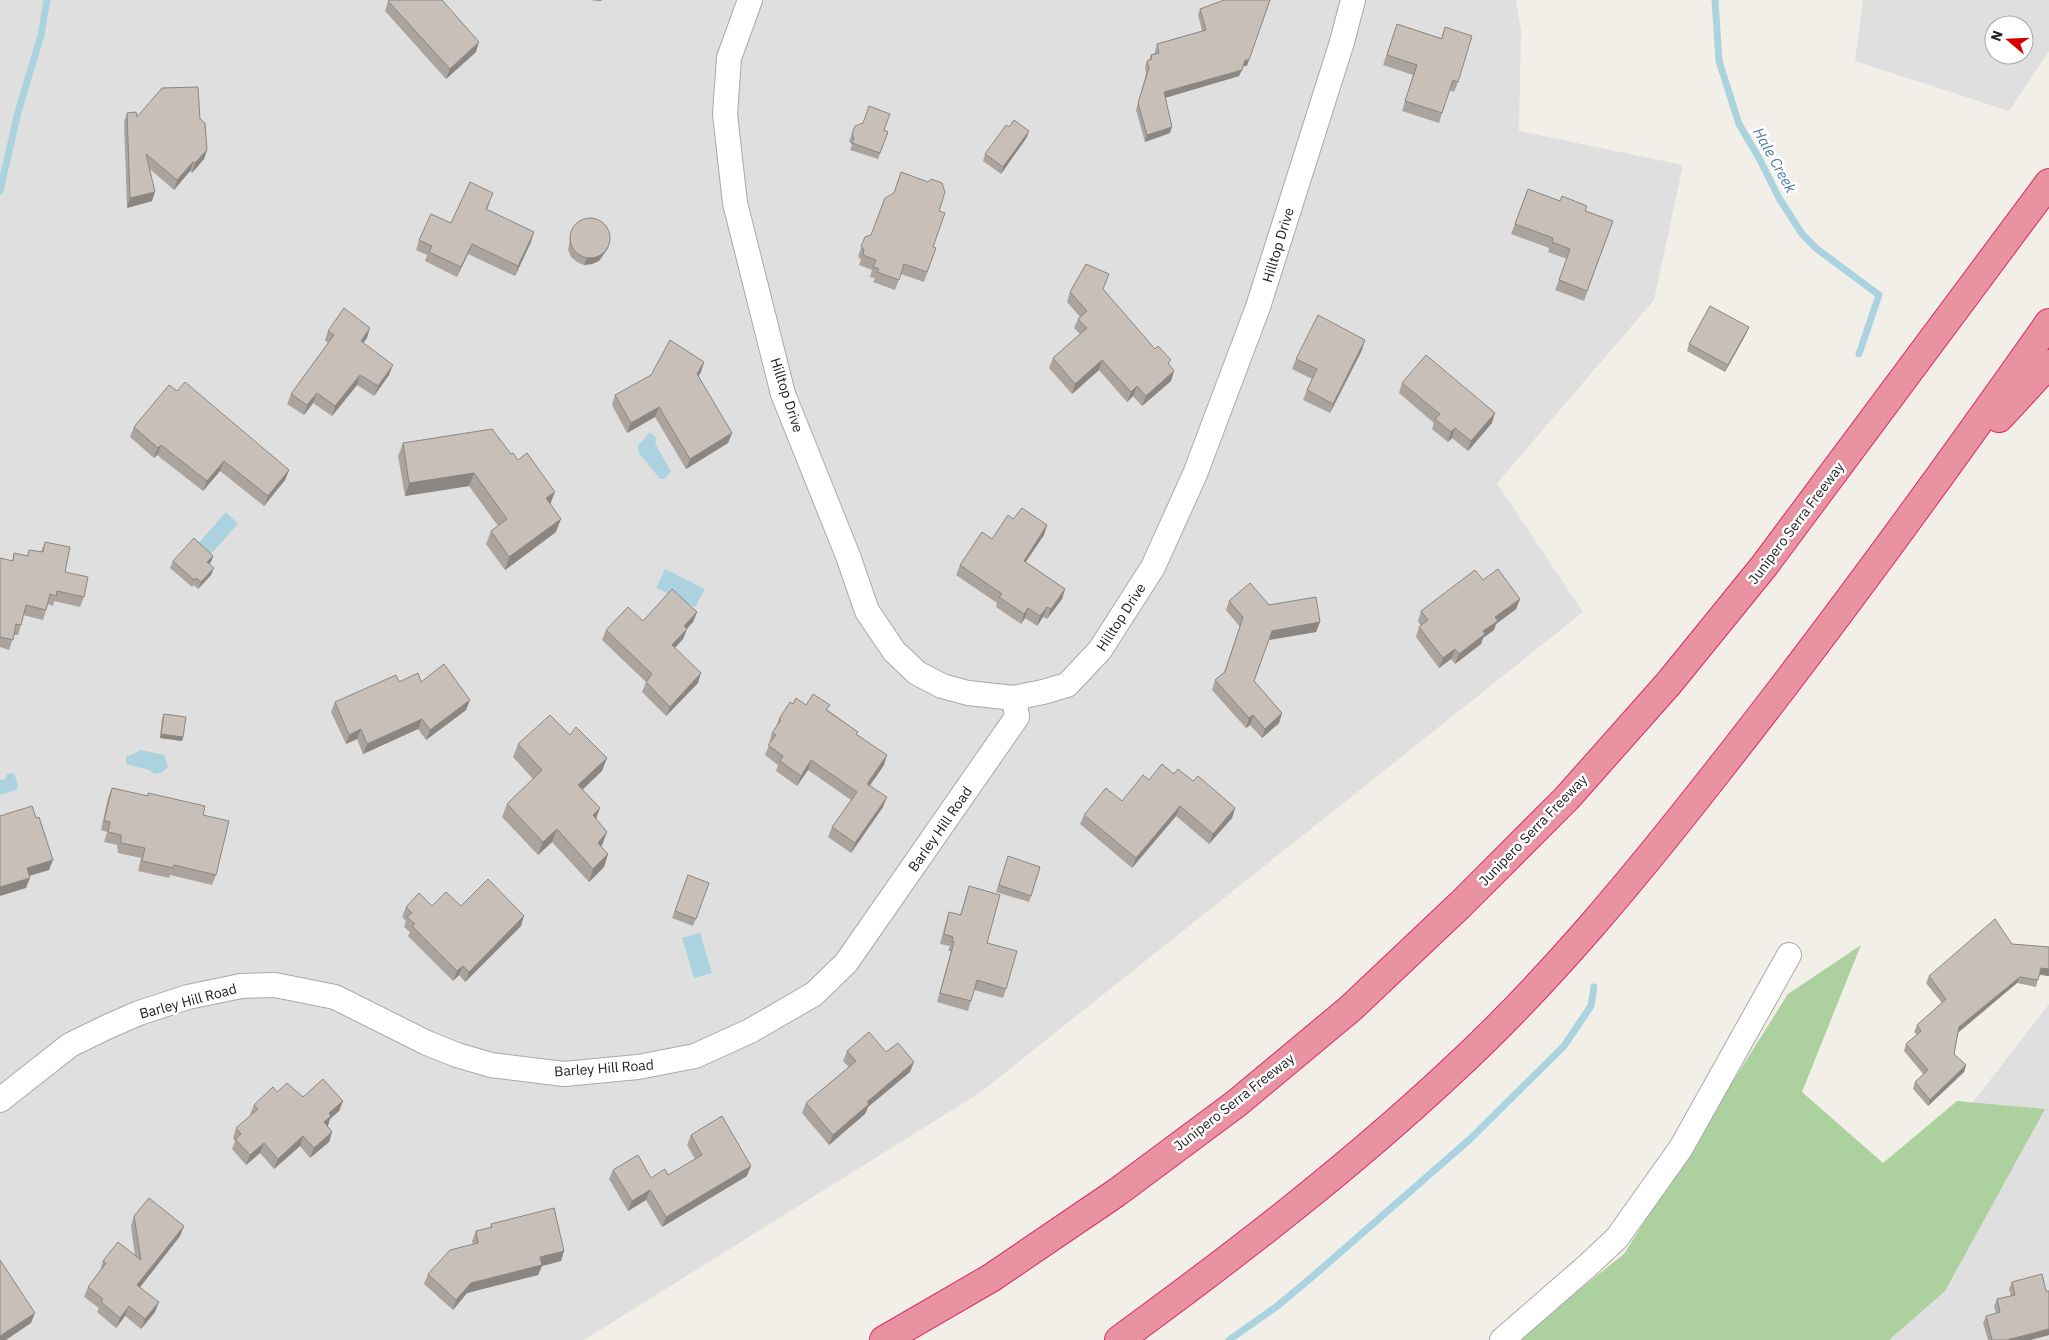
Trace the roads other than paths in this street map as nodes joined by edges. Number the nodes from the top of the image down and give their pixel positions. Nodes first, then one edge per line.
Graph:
1 (750, 0) edge
2 (1353, 0) edge
3 (2049, 183) edge
4 (2049, 323) edge
5 (2049, 364) edge
6 (1931, 490) junction
7 (1014, 698) junction
8 (1790, 956) dead end
9 (0, 1100) edge
10 (884, 1340) edge
11 (1120, 1340) edge
12 (1502, 1340) edge

1 - 7 street, Hilltop Drive
2 - 7 street, Hilltop Drive
3 - 10 highway, Junipero Serra Freeway
4 - 6 highway
5 - 6 highway
6 - 11 highway
7 - 9 street, Barley Hill Road
8 - 12 street

